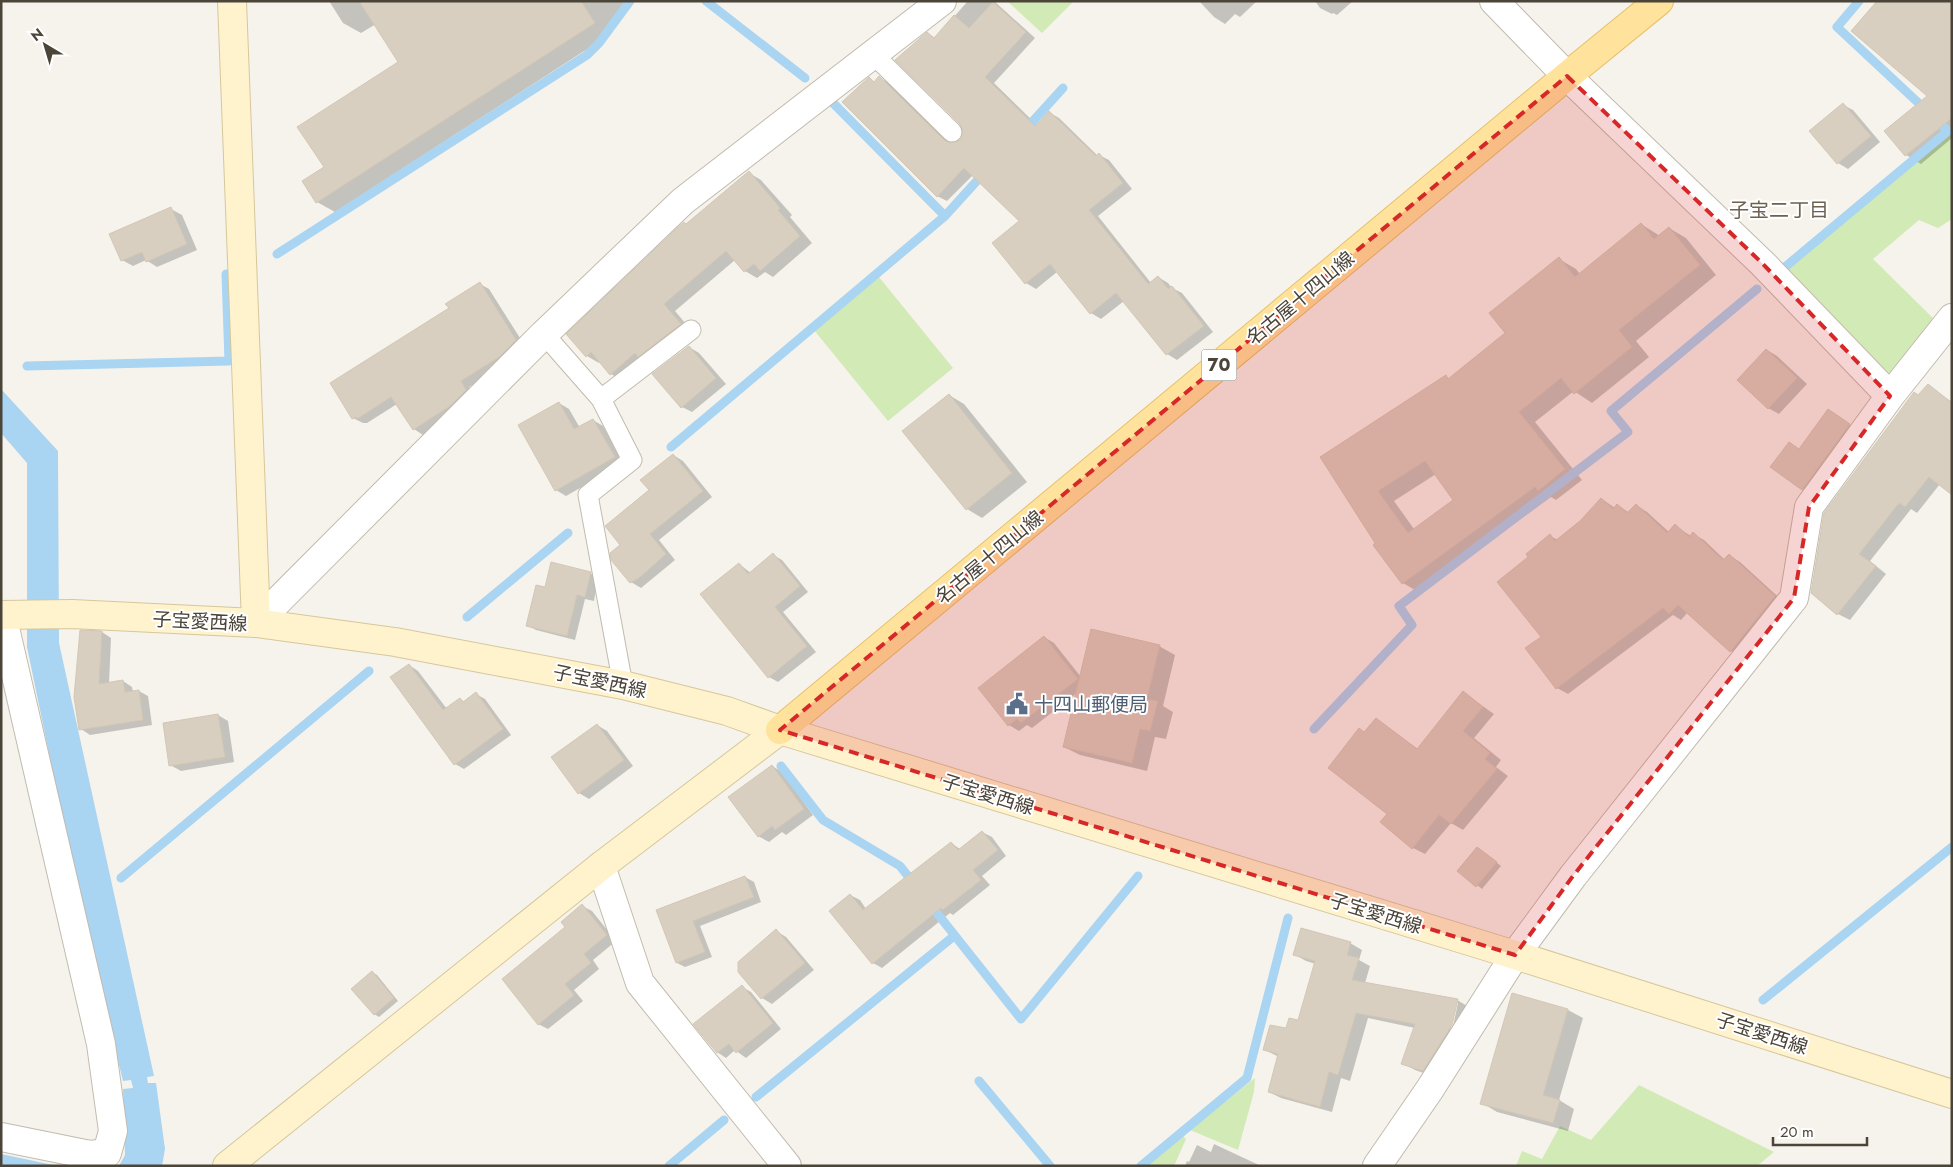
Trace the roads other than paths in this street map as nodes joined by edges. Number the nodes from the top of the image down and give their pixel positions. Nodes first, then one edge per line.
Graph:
1 (232, 1) edge
2 (942, 1) edge
3 (1494, 1) edge
4 (1659, 1) edge
5 (874, 55) junction
6 (1567, 76) junction
7 (952, 132) dead end
8 (1952, 318) edge
9 (691, 330) dead end
10 (544, 334) junction
11 (1890, 396) junction
12 (602, 398) junction
13 (2, 615) edge
14 (256, 624) junction
15 (623, 685) junction
16 (780, 730) junction
17 (601, 866) junction
18 (1515, 955) junction
19 (1952, 1094) edge
20 (1, 1137) edge
21 (227, 1166) edge
22 (788, 1166) edge
23 (1377, 1166) edge

1 - 14 main road
2 - 5 street
3 - 6 street
4 - 6 main road, 名古屋十四山線 / 70
5 - 7 lane
5 - 10 street
6 - 11 street
6 - 16 main road, 名古屋十四山線 / 70
8 - 11 street
9 - 12 lane
10 - 12 lane
10 - 14 street
11 - 18 street
12 - 15 lane
13 - 14 main road, 子宝愛西線
13 - 20 street
14 - 15 main road, 子宝愛西線
15 - 16 main road, 子宝愛西線
16 - 17 main road
16 - 18 main road, 子宝愛西線
17 - 21 main road
17 - 22 street
18 - 19 main road, 子宝愛西線
18 - 23 street

